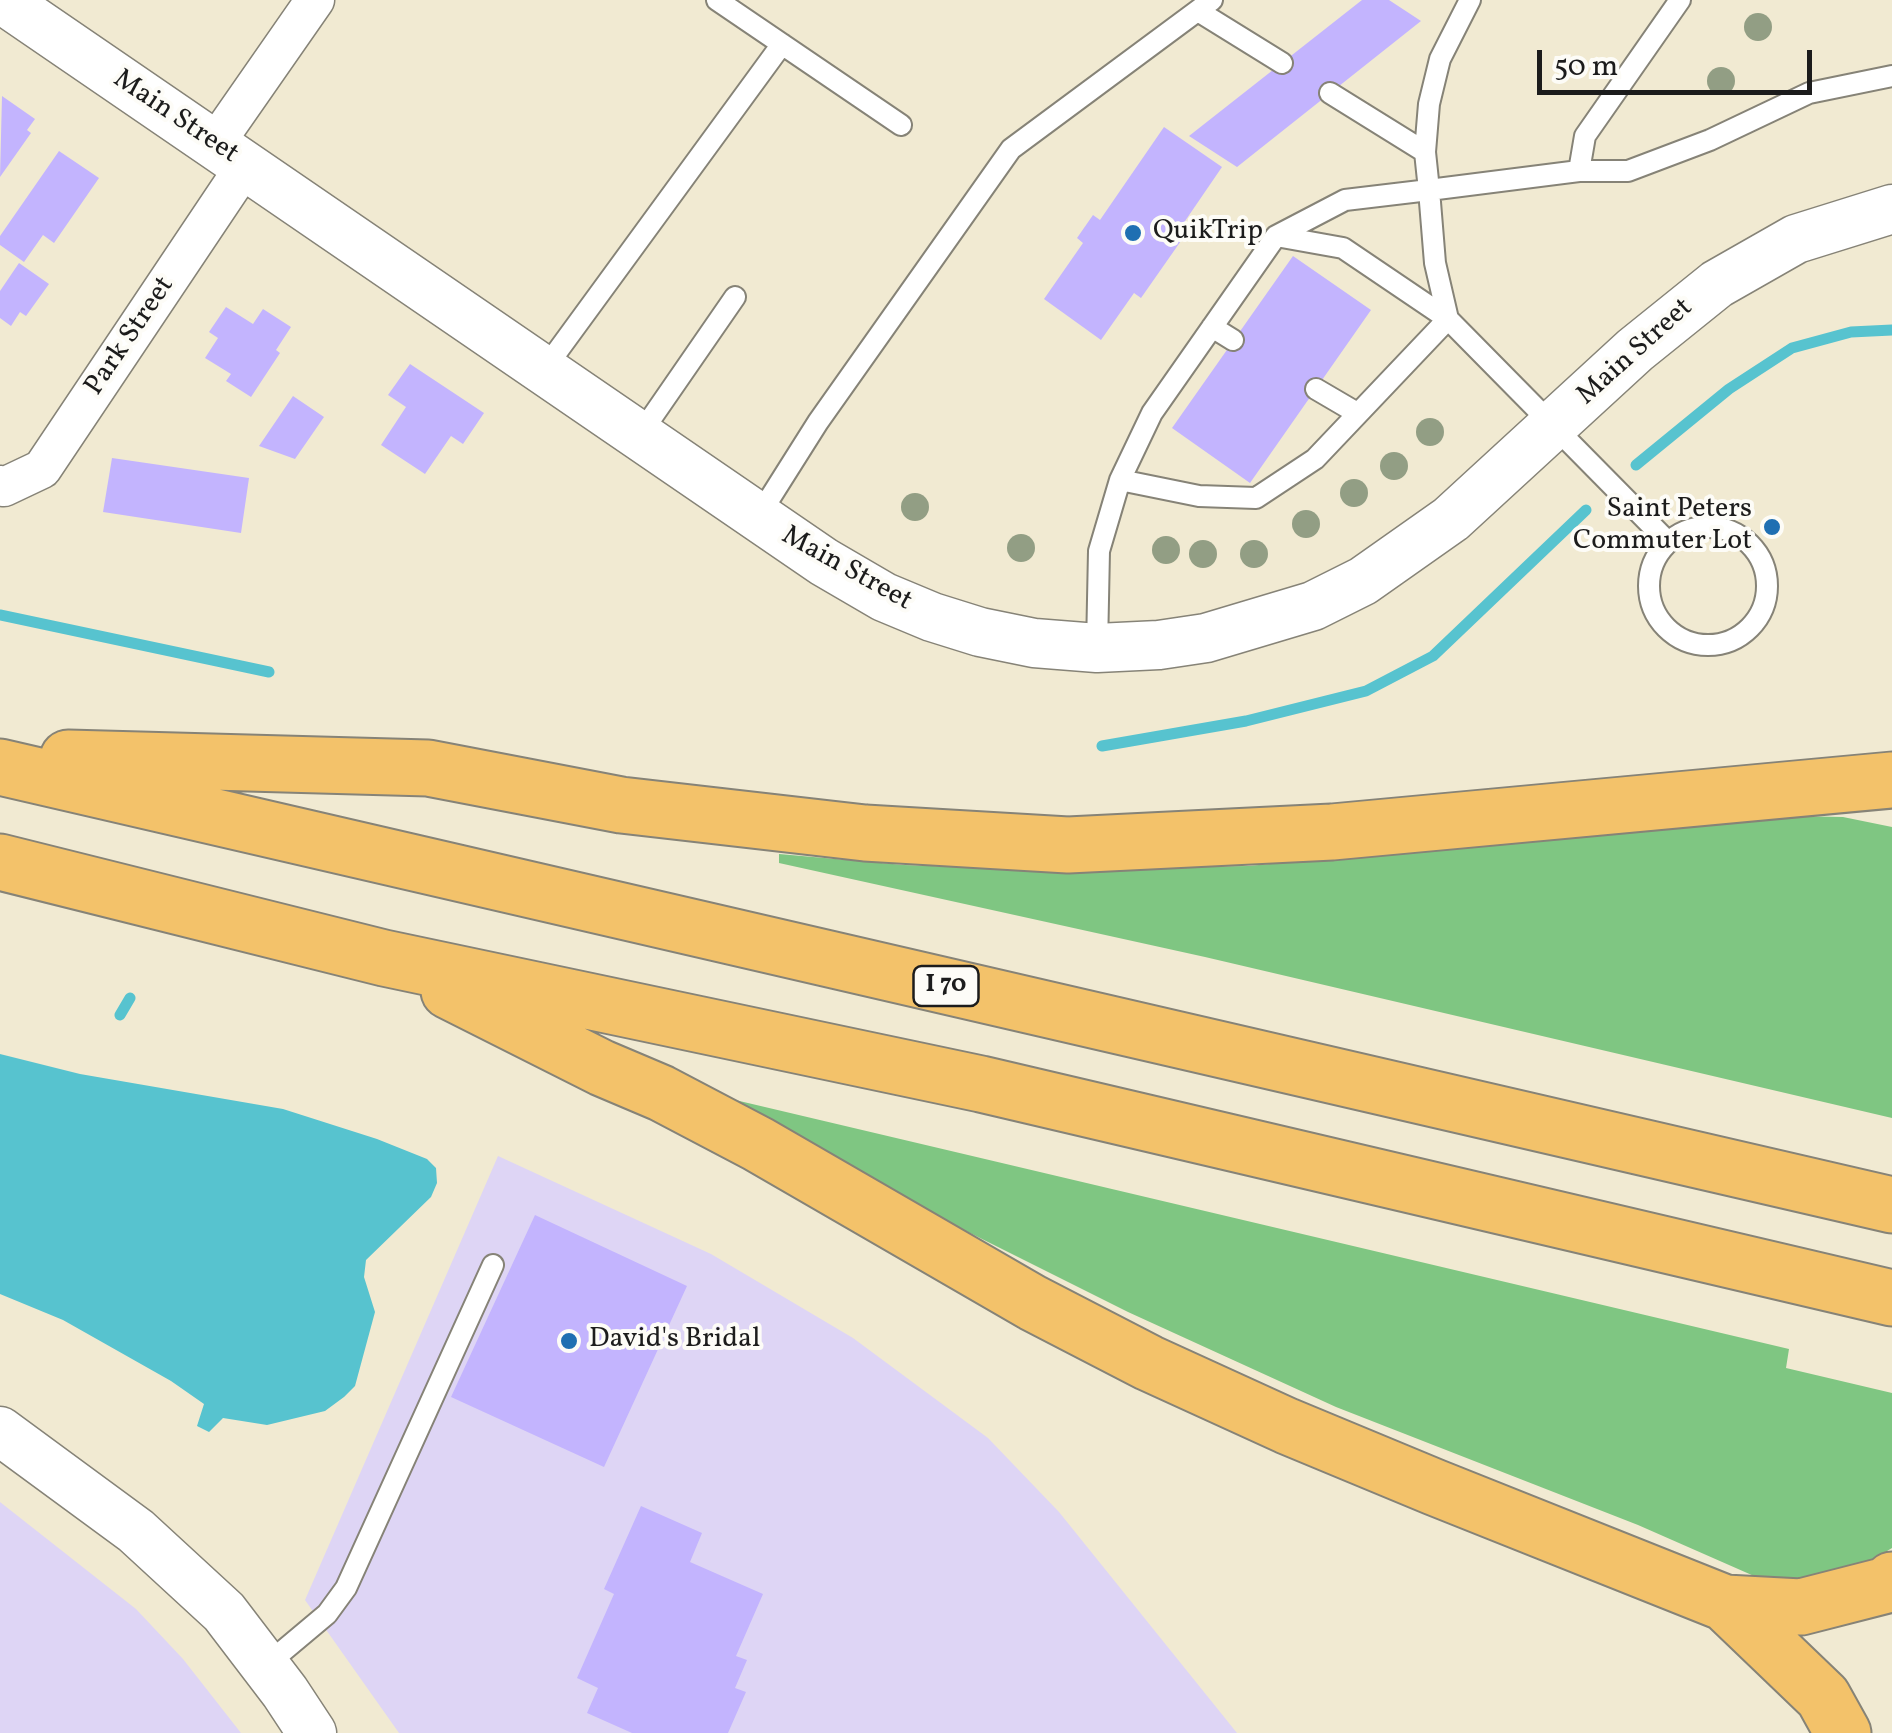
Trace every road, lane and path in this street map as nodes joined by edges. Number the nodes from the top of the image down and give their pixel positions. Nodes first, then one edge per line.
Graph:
1 (3, 0) edge
2 (315, 0) edge
3 (717, 0) edge
4 (1680, 0) edge
5 (1465, 2) edge
6 (1205, 5) edge
7 (782, 44) junction
8 (1282, 63) dead end
9 (1892, 76) edge
10 (1330, 93) dead end
11 (901, 125) dead end
12 (1425, 152) junction
13 (229, 156) junction
14 (1579, 171) junction
15 (1429, 190) junction
16 (1892, 209) edge
17 (1276, 236) junction
18 (735, 297) dead end
19 (1448, 319) junction
20 (1212, 328) junction
21 (1233, 340) dead end
22 (543, 371) junction
23 (1316, 389) dead end
24 (1357, 413) junction
25 (1555, 426) junction
26 (638, 437) junction
27 (1120, 480) junction
28 (0, 486) edge
29 (757, 518) junction
30 (1668, 542) junction
31 (1096, 648) junction
32 (0, 756) edge
33 (0, 766) edge
34 (1890, 782) edge
35 (0, 862) edge
36 (384, 958) junction
37 (1892, 1205) edge
38 (492, 1265) dead end
39 (1892, 1298) edge
40 (0, 1431) edge
41 (1892, 1580) edge
42 (1725, 1603) junction
43 (265, 1666) junction
44 (312, 1733) edge
45 (1843, 1733) edge

1 - 13 street, Main Street
2 - 13 street, Park Street
3 - 7 lane
4 - 14 lane
5 - 12 lane
6 - 8 lane
6 - 29 lane
7 - 11 lane
7 - 22 lane
9 - 14 lane
10 - 12 lane
12 - 15 lane
13 - 22 street, Main Street
13 - 28 street, Park Street
14 - 15 lane
15 - 17 lane
15 - 19 lane
16 - 25 street, Main Street
17 - 19 lane
17 - 20 lane
18 - 26 lane
19 - 24 lane
19 - 25 lane
20 - 21 lane
20 - 27 lane
22 - 26 street, Main Street
23 - 24 lane
24 - 27 lane
25 - 30 lane
25 - 31 street, Main Street
26 - 29 street, Main Street
27 - 31 lane
29 - 31 street, Main Street
30 - 30 lane
32 - 34 highway
33 - 37 highway, I 70
35 - 36 highway
36 - 39 highway
36 - 42 highway
38 - 43 lane
40 - 43 street
41 - 42 highway
42 - 45 highway
43 - 44 street

